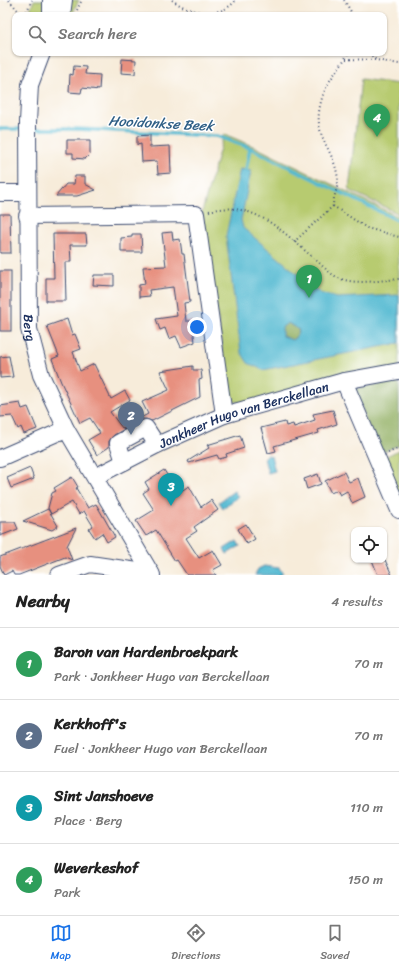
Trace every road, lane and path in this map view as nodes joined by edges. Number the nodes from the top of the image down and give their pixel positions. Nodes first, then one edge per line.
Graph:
1 (9, 0) edge
2 (32, 0) edge
3 (51, 0) edge
4 (64, 0) edge
5 (82, 0) edge
6 (172, 0) edge
7 (236, 0) edge
8 (344, 0) edge
9 (19, 12) edge
10 (26, 12) edge
11 (51, 12) edge
12 (62, 12) edge
13 (76, 12) edge
14 (196, 12) edge
15 (205, 12) edge
16 (351, 12) edge
17 (41, 56) edge
18 (347, 56) edge
19 (372, 56) edge
20 (346, 59) junction
21 (376, 60) junction
22 (399, 64) edge
23 (27, 192) junction
24 (0, 193) edge
25 (333, 206) junction
26 (196, 214) junction
27 (27, 216) junction
28 (399, 237) edge
29 (294, 242) junction
30 (399, 279) edge
31 (399, 371) edge
32 (344, 381) junction
33 (224, 414) junction
34 (66, 429) junction
35 (0, 458) edge
36 (95, 477) junction
37 (399, 510) edge
38 (151, 574) edge
39 (59, 575) edge

1 - 9 path
2 - 10 path
3 - 11 street
4 - 12 street
5 - 13 path
6 - 14 path
7 - 15 path
8 - 16 path
17 - 23 street, Berg
18 - 20 path
19 - 21 path
20 - 21 path
20 - 25 path
21 - 22 path
23 - 24 street
23 - 27 street, Berg
25 - 28 path
25 - 29 path
26 - 27 street
26 - 29 path
26 - 33 street
27 - 34 street, Berg
29 - 30 path
31 - 32 street, Jonkheer Hugo van Berckellaan
32 - 33 street, Jonkheer Hugo van Berckellaan
32 - 37 street
33 - 36 street, Jonkheer Hugo van Berckellaan
34 - 35 street
34 - 36 street, Berg
36 - 38 street, Berg
38 - 39 street

